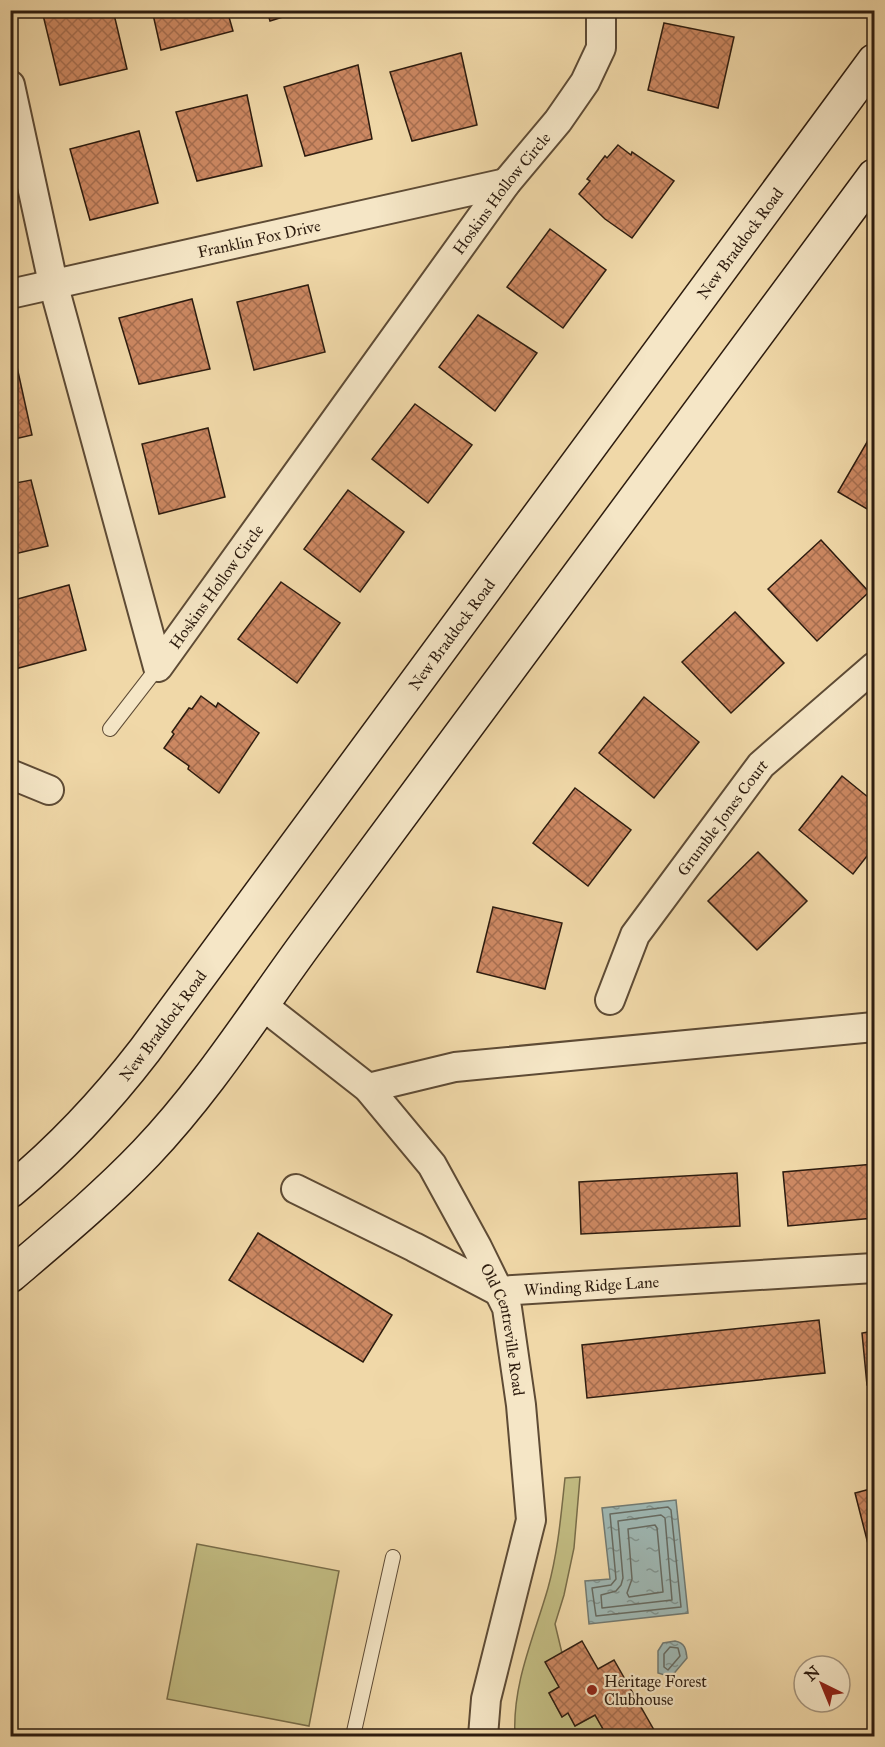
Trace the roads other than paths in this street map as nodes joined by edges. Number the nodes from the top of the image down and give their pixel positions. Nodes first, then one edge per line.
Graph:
1 (601, 10) edge
2 (874, 61) edge
3 (10, 85) edge
4 (874, 176) edge
5 (506, 183) junction
6 (53, 282) junction
7 (10, 294) edge
8 (158, 667) junction
9 (874, 667) edge
10 (110, 729) dead end
11 (10, 774) edge
12 (49, 790) dead end
13 (610, 1000) dead end
14 (262, 1005) junction
15 (874, 1027) edge
16 (368, 1088) junction
17 (296, 1189) dead end
18 (10, 1191) edge
19 (874, 1268) edge
20 (10, 1276) edge
21 (498, 1291) junction
22 (393, 1557) dead end
23 (353, 1737) edge
24 (483, 1737) edge

1 - 5 street, Hoskins Hollow Circle
2 - 18 main road, New Braddock Road
3 - 6 street, Hoskins Hollow Circle
4 - 14 main road
5 - 6 street, Franklin Fox Drive
5 - 8 street, Hoskins Hollow Circle
6 - 7 street, Franklin Fox Drive
6 - 8 street, Hoskins Hollow Circle
8 - 10 lane
9 - 13 street, Grumble Jones Court
11 - 12 street
14 - 16 street, Old Centreville Road
14 - 20 main road
15 - 16 street
16 - 21 street, Old Centreville Road
17 - 21 street
19 - 21 street, Winding Ridge Lane
21 - 24 street, Old Centreville Road
22 - 23 lane

